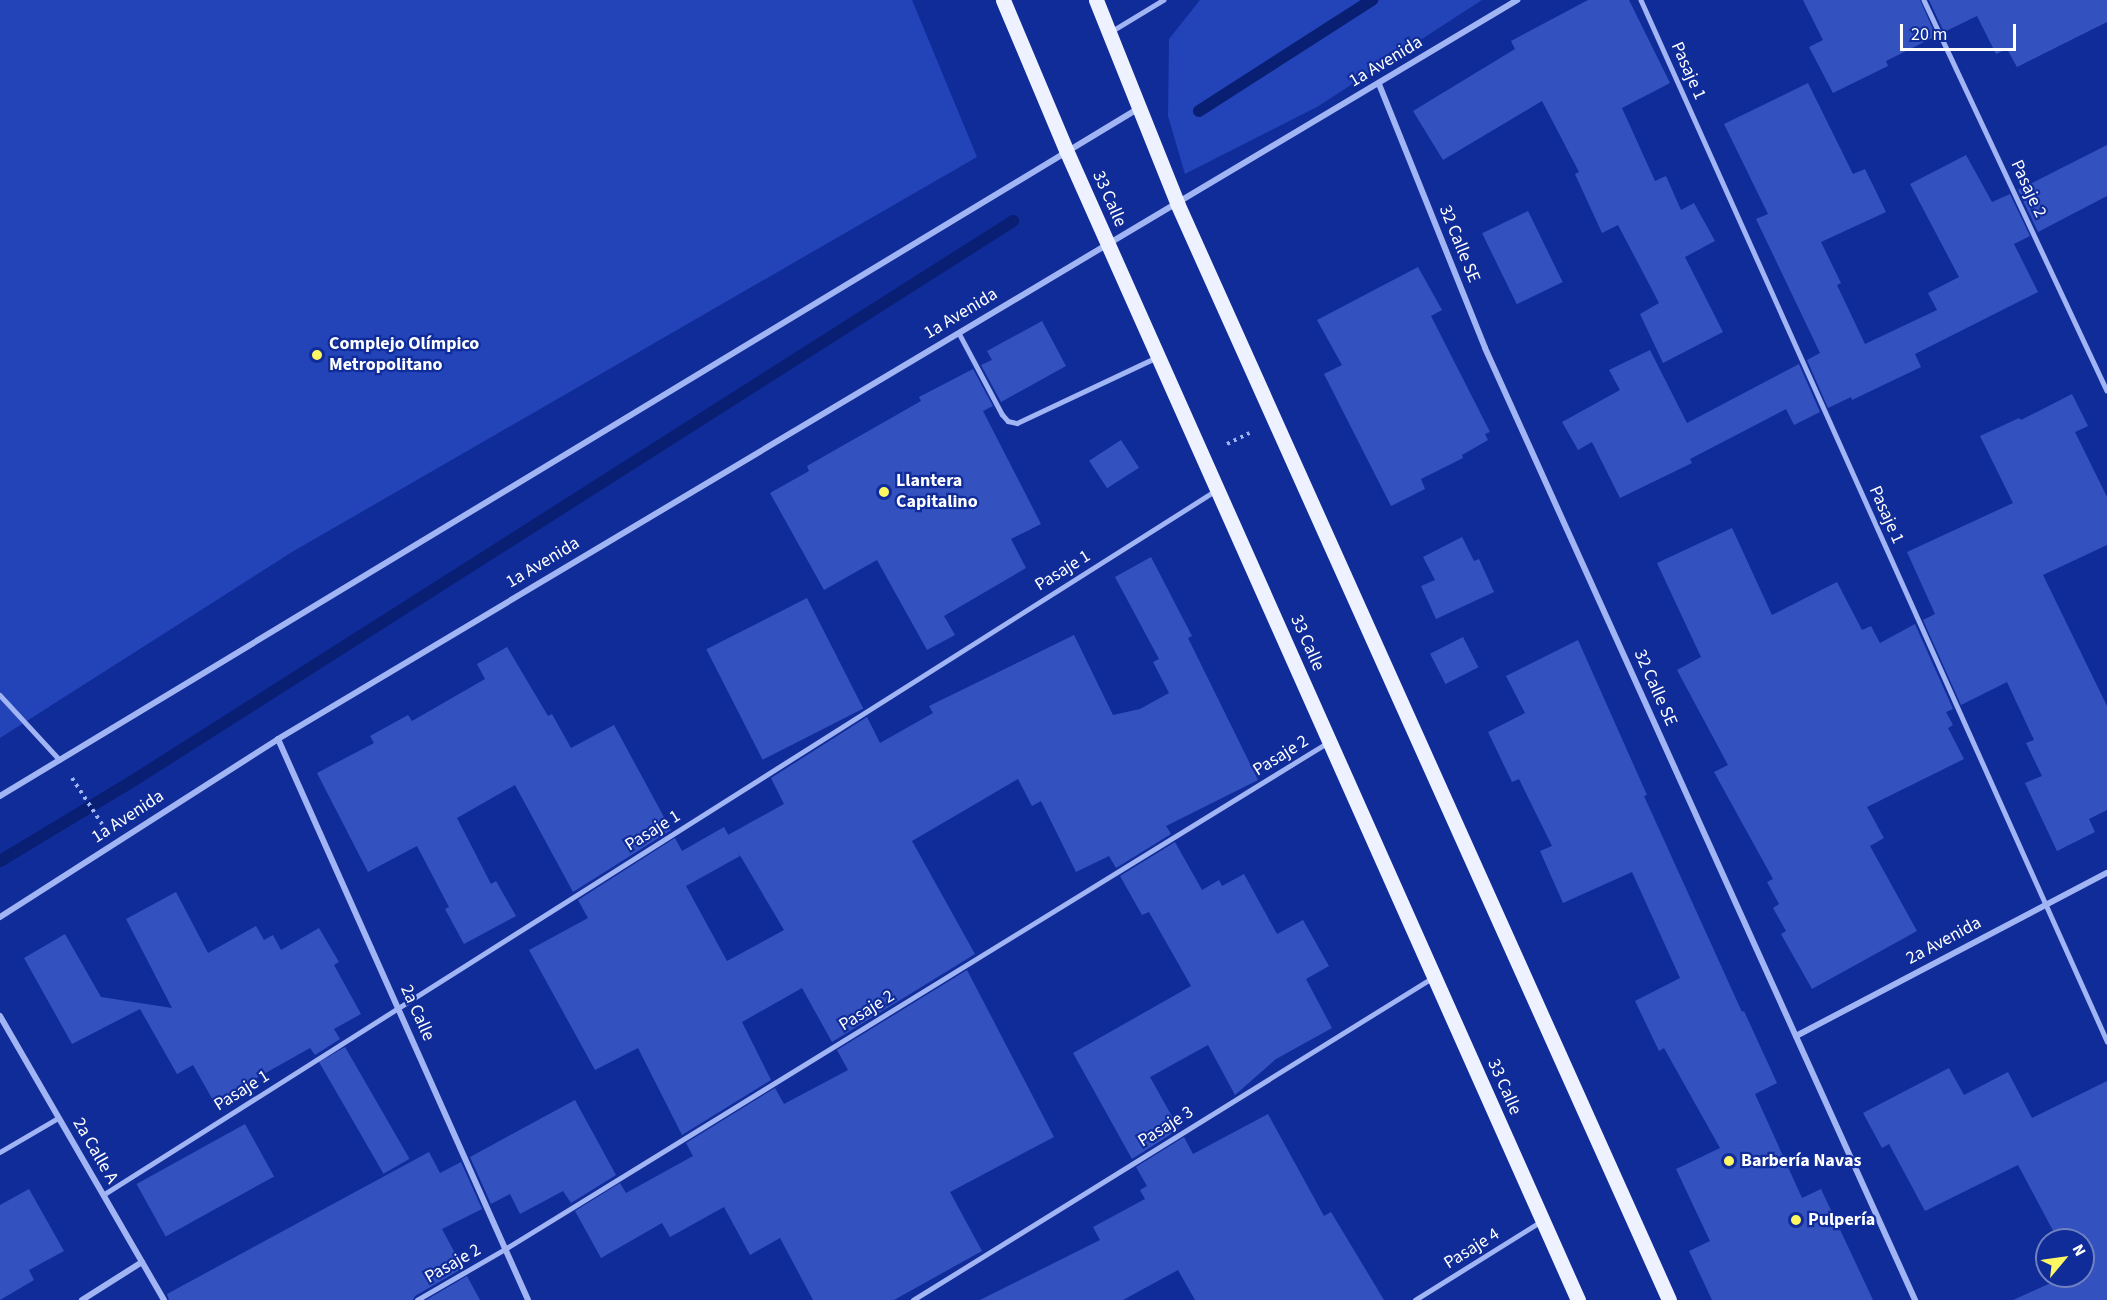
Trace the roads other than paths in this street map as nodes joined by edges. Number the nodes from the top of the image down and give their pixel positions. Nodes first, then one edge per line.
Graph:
1 (1003, 0) edge
2 (1096, 0) edge
3 (1163, 0) edge
4 (1517, 0) edge
5 (1641, 0) edge
6 (1924, 0) edge
7 (1110, 33) junction
8 (1379, 84) junction
9 (1139, 108) junction
10 (1066, 150) junction
11 (1177, 203) junction
12 (1107, 244) junction
13 (959, 333) junction
14 (1157, 357) junction
15 (2107, 390) edge
16 (1217, 490) junction
17 (0, 695) edge
18 (278, 739) junction
19 (1330, 742) junction
20 (60, 760) junction
21 (0, 796) edge
22 (2107, 873) edge
23 (2044, 905) junction
24 (0, 917) edge
25 (1434, 977) junction
26 (398, 1008) junction
27 (0, 1016) edge
28 (1796, 1036) junction
29 (2107, 1041) edge
30 (58, 1118) junction
31 (0, 1152) edge
32 (103, 1195) junction
33 (1542, 1220) junction
34 (505, 1250) junction
35 (142, 1262) junction
36 (82, 1300) edge
37 (164, 1300) edge
38 (417, 1300) edge
39 (528, 1300) edge
40 (913, 1300) edge
41 (1415, 1300) edge
42 (1578, 1300) edge
43 (1669, 1300) edge
44 (1915, 1300) edge

1 - 10 main road, 33 Calle
2 - 7 main road
3 - 7 lane
4 - 8 street, 1a Avenida
5 - 23 lane, Pasaje 1
6 - 15 lane, Pasaje 2
7 - 9 main road
8 - 11 street, 1a Avenida
8 - 28 street, 32 Calle SE
9 - 10 street
9 - 11 main road
10 - 12 main road, 33 Calle
10 - 20 street
11 - 12 street, 1a Avenida
11 - 43 main road
12 - 13 street, 1a Avenida
12 - 14 main road, 33 Calle
13 - 14 lane
13 - 18 street, 1a Avenida
14 - 16 main road, 33 Calle
16 - 19 main road, 33 Calle
16 - 26 lane, Pasaje 1
17 - 20 lane
18 - 24 street, 1a Avenida
18 - 26 street, 2a Calle
19 - 25 main road, 33 Calle
19 - 34 lane, Pasaje 2
20 - 21 street
22 - 23 street, 2a Avenida
23 - 28 street, 2a Avenida
23 - 29 lane, Pasaje 1
25 - 33 main road, 33 Calle
25 - 40 lane, Pasaje 3
26 - 32 lane, Pasaje 1
26 - 34 street, 2a Calle
27 - 30 street, 2a Calle A
28 - 44 street, 32 Calle SE
30 - 31 lane
30 - 32 street, 2a Calle A
32 - 35 street, 2a Calle A
33 - 41 lane, Pasaje 4
33 - 42 main road, 33 Calle
34 - 38 lane, Pasaje 2
34 - 39 street, 2a Calle
35 - 36 street
35 - 37 street, 2a Calle A

